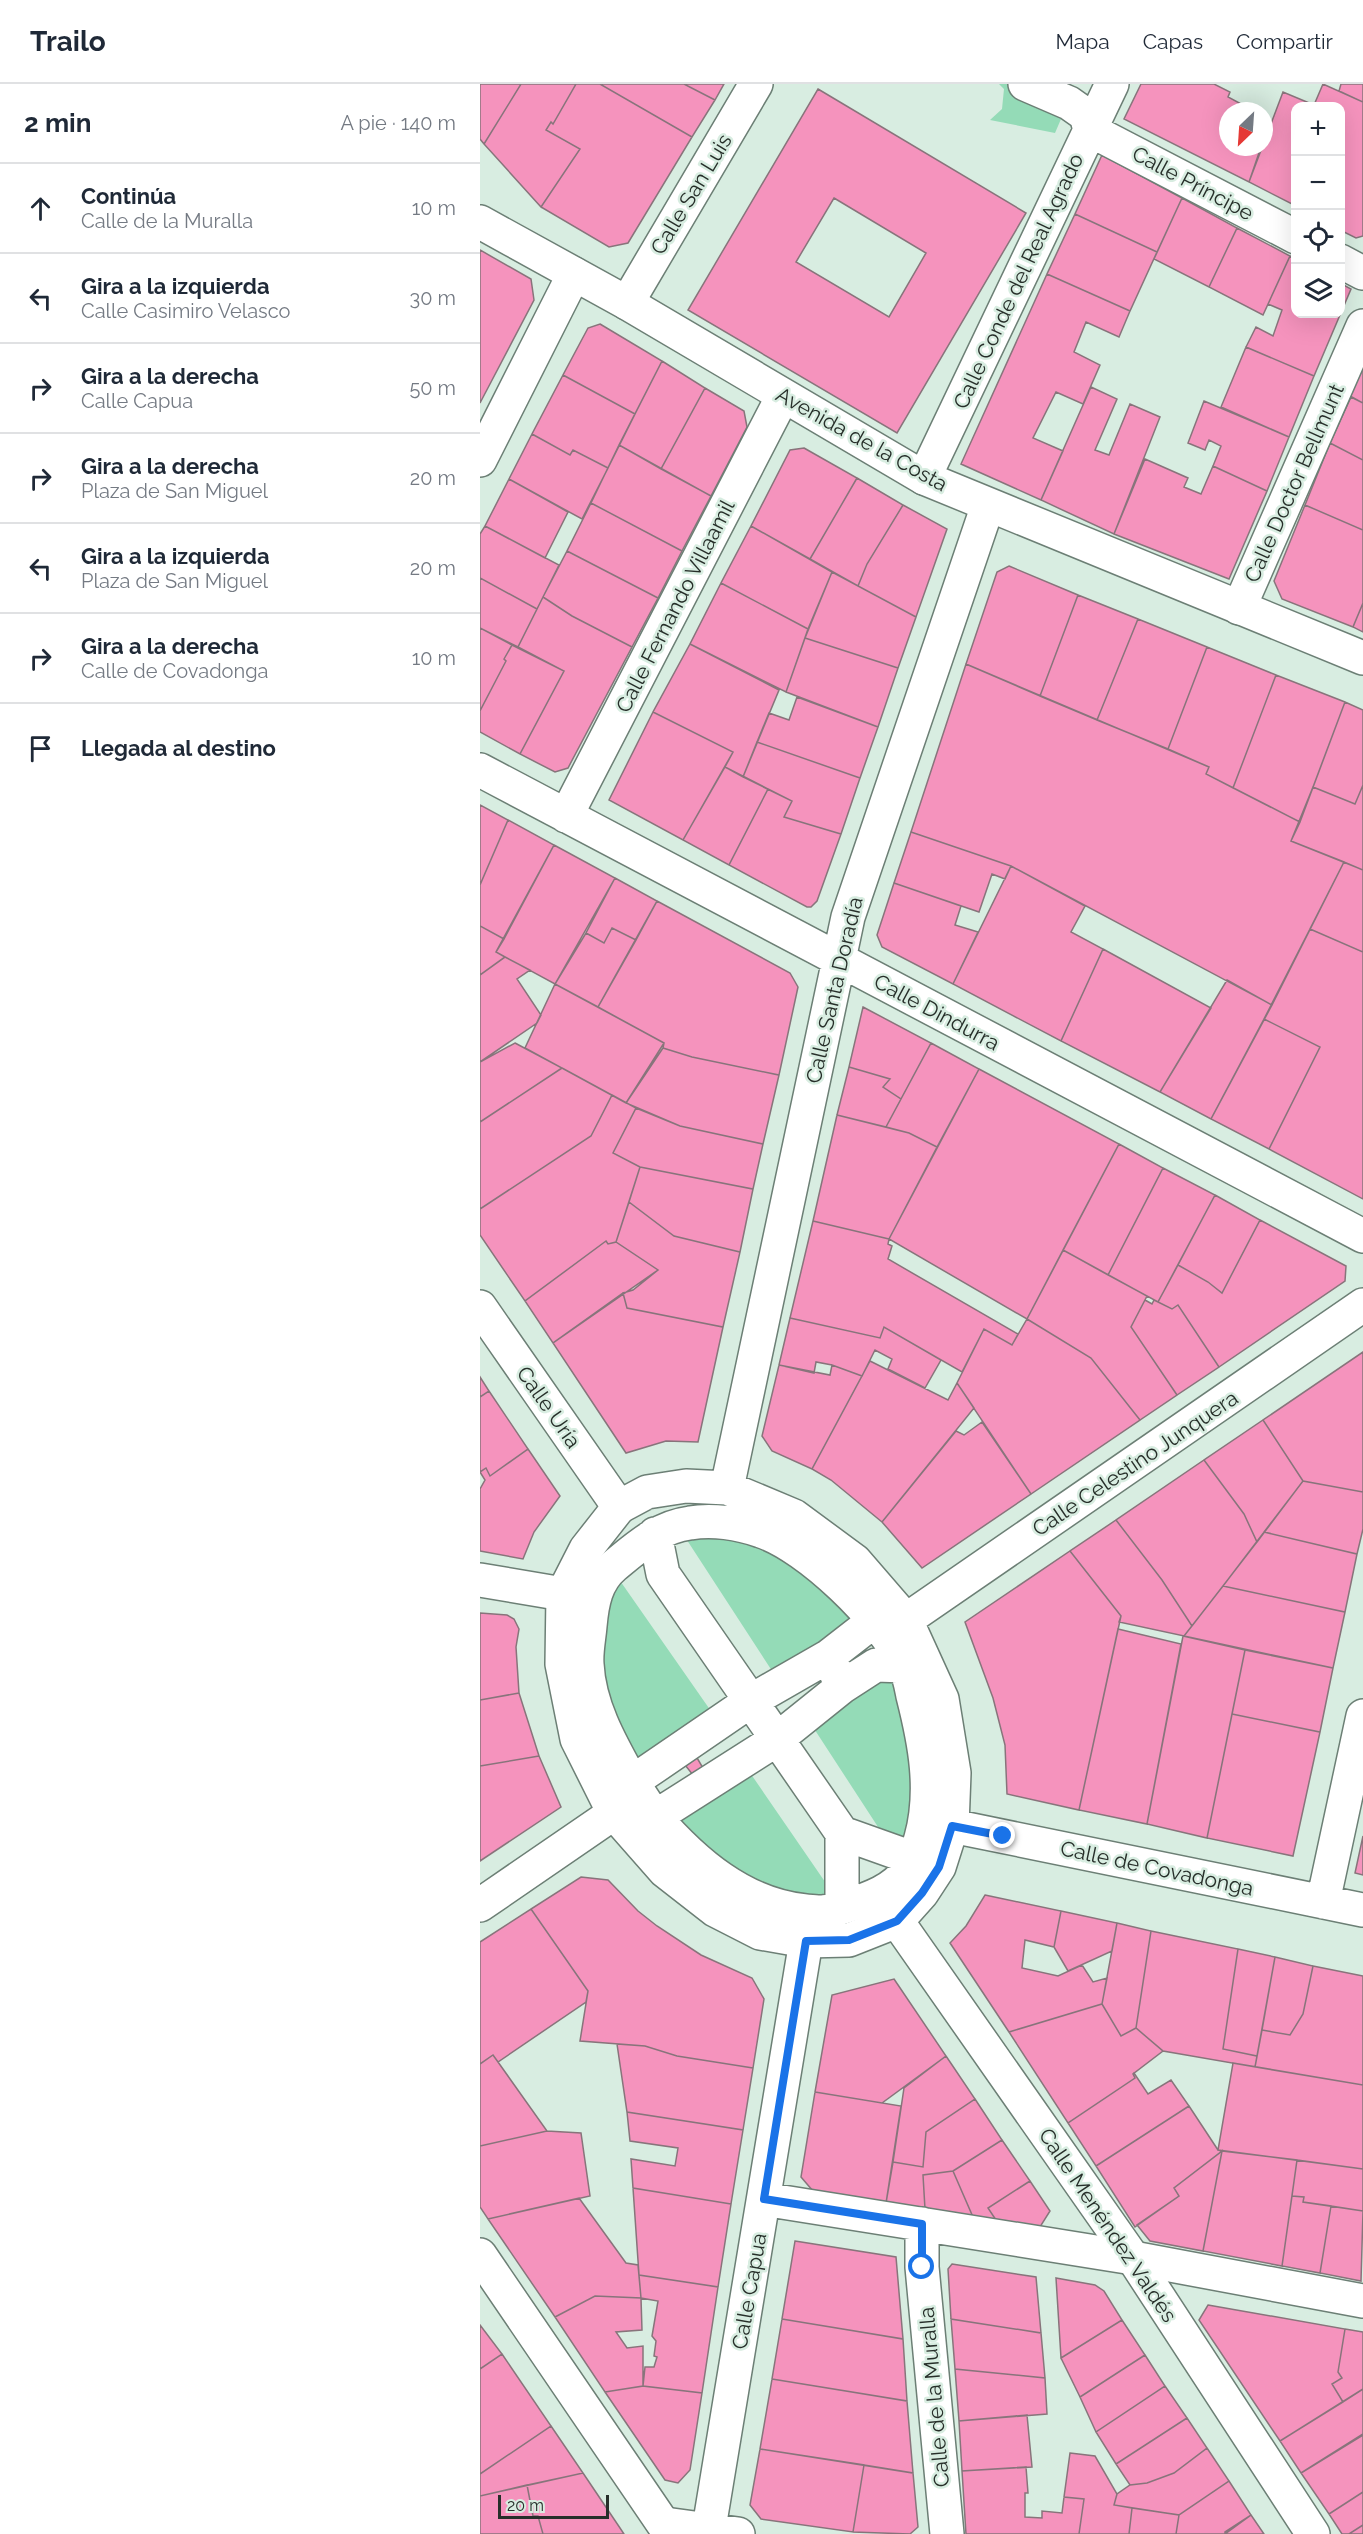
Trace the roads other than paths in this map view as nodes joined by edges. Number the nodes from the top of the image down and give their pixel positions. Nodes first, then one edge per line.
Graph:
1 (756, 84) edge
2 (1026, 84) edge
3 (1112, 84) edge
4 (1090, 130) junction
5 (480, 222) edge
6 (1291, 234) edge
7 (1345, 263) edge
8 (1363, 273) edge
9 (574, 274) junction
10 (627, 303) junction
11 (1363, 326) edge
12 (783, 396) junction
13 (480, 460) edge
14 (924, 478) junction
15 (988, 505) junction
16 (1239, 608) junction
17 (1363, 658) edge
18 (480, 770) edge
19 (566, 816) junction
20 (839, 961) junction
21 (1363, 1236) edge
22 (1363, 1305) edge
23 (480, 1307) edge
24 (727, 1488) junction
25 (619, 1507) junction
26 (655, 1534) junction
27 (480, 1580) edge
28 (563, 1594) junction
29 (906, 1620) junction
30 (874, 1621) junction
31 (829, 1656) junction
32 (905, 1666) junction
33 (842, 1687) junction
34 (749, 1702) junction
35 (1363, 1716) edge
36 (776, 1740) junction
37 (632, 1782) junction
38 (614, 1813) junction
39 (655, 1817) junction
40 (952, 1826) junction
41 (842, 1833) junction
42 (915, 1859) junction
43 (1323, 1902) junction
44 (480, 1905) edge
45 (834, 1910) junction
46 (1363, 1910) edge
47 (897, 1921) junction
48 (806, 1941) junction
49 (764, 2199) junction
50 (922, 2224) junction
51 (1133, 2258) junction
52 (482, 2262) edge
53 (1363, 2301) edge
54 (668, 2529) edge
55 (718, 2533) edge
56 (947, 2534) edge
57 (1313, 2534) edge

1 - 10 street, Calle San Luis
2 - 4 street
3 - 4 street, Calle Conde del Real Agrado
4 - 6 street, Calle Príncipe
4 - 14 street, Calle Conde del Real Agrado
5 - 9 street, Avenida de la Costa
7 - 8 street
9 - 10 street, Avenida de la Costa
9 - 13 street
10 - 12 street, Avenida de la Costa
11 - 16 street, Calle Doctor Bellmunt
12 - 14 street, Avenida de la Costa
12 - 19 street, Calle Fernando Villaamil
14 - 15 street, Avenida de la Costa
15 - 16 street, Avenida de la Costa
15 - 20 street, Calle Santa Doradía
16 - 17 street, Avenida de la Costa
18 - 19 street, Calle Dindurra
19 - 20 street, Calle Dindurra
20 - 21 street, Calle Dindurra
20 - 24 street, Calle Santa Doradía
22 - 29 street, Calle Celestino Junquera
23 - 25 street, Calle Uría
24 - 25 street
24 - 29 street
25 - 28 street
26 - 30 street
26 - 34 street
26 - 37 street
27 - 28 street
28 - 38 street
29 - 40 street
30 - 31 street
30 - 32 street
31 - 33 street
31 - 34 street
32 - 33 street
32 - 42 street
33 - 36 street
34 - 36 street
34 - 37 street
35 - 43 street
36 - 39 street
36 - 41 street
37 - 39 street
38 - 44 street
38 - 48 street
39 - 45 street
40 - 43 street, Calle de Covadonga
40 - 47 street
41 - 42 street
41 - 45 street
42 - 45 street
43 - 46 street, Calle de Covadonga
47 - 48 street
47 - 51 street, Calle Menéndez Valdés
48 - 49 street, Calle Capua
49 - 50 street
49 - 55 street, Calle Capua
50 - 51 street
50 - 56 street, Calle de la Muralla
51 - 53 street
51 - 57 street, Calle Menéndez Valdés
52 - 54 street
54 - 55 street

